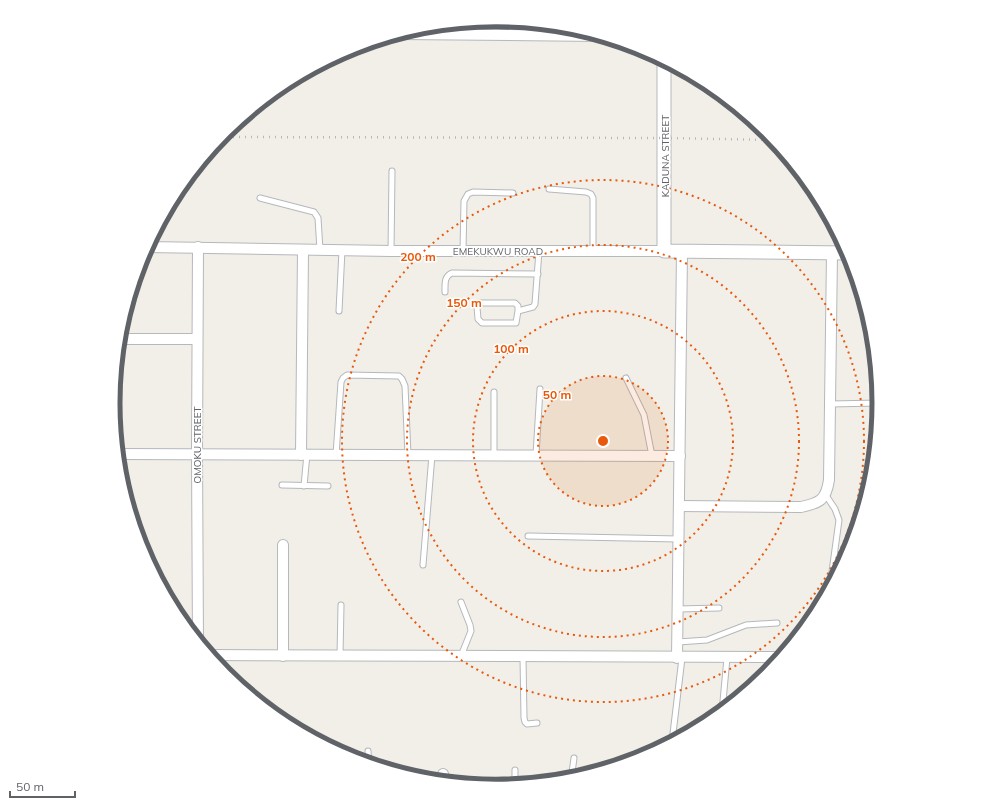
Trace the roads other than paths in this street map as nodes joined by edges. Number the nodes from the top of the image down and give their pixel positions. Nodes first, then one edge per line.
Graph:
1 (531, 29) edge
2 (422, 34) edge
3 (532, 35) junction
4 (576, 36) edge
5 (664, 67) edge
6 (392, 171) dead end
7 (549, 189) dead end
8 (513, 193) dead end
9 (260, 198) dead end
10 (153, 247) edge
11 (198, 247) junction
12 (303, 250) junction
13 (320, 250) junction
14 (342, 250) junction
15 (463, 250) junction
16 (390, 251) junction
17 (539, 251) junction
18 (593, 251) junction
19 (664, 251) junction
20 (682, 252) junction
21 (832, 253) junction
22 (841, 253) edge
23 (538, 274) junction
24 (445, 292) dead end
25 (339, 311) dead end
26 (518, 311) junction
27 (126, 339) edge
28 (197, 339) junction
29 (626, 378) dead end
30 (540, 389) dead end
31 (494, 392) dead end
32 (872, 403) edge
33 (830, 404) junction
34 (123, 454) edge
35 (196, 454) junction
36 (304, 454) junction
37 (336, 454) junction
38 (408, 455) junction
39 (432, 455) junction
40 (494, 455) junction
41 (536, 456) junction
42 (652, 456) junction
43 (680, 456) junction
44 (282, 485) dead end
45 (304, 486) junction
46 (328, 486) dead end
47 (826, 494) junction
48 (680, 506) junction
49 (528, 536) dead end
50 (679, 539) junction
51 (283, 545) dead end
52 (423, 565) dead end
53 (832, 574) edge
54 (461, 602) dead end
55 (341, 605) dead end
56 (719, 608) dead end
57 (678, 609) junction
58 (777, 623) dead end
59 (198, 634) edge
60 (678, 642) junction
61 (217, 656) edge
62 (283, 656) junction
63 (340, 656) junction
64 (461, 657) junction
65 (523, 657) junction
66 (680, 658) junction
67 (727, 658) junction
68 (773, 658) edge
69 (723, 704) edge
70 (537, 723) dead end
71 (673, 736) edge
72 (368, 751) dead end
73 (368, 757) edge
74 (574, 758) dead end
75 (515, 770) dead end
76 (572, 772) edge
77 (515, 779) edge

1 - 3 lane
2 - 3 street
3 - 4 street
5 - 19 street, KADUNA STREET
6 - 16 lane
7 - 18 lane
8 - 15 lane
9 - 13 lane
10 - 11 street, EMEKUKWU ROAD
11 - 12 street, EMEKUKWU ROAD
11 - 28 street, OMOKU STREET
12 - 13 street, EMEKUKWU ROAD
12 - 36 street
13 - 14 street, EMEKUKWU ROAD
14 - 16 street, EMEKUKWU ROAD
14 - 25 lane
15 - 16 street, EMEKUKWU ROAD
15 - 17 street, EMEKUKWU ROAD
17 - 18 street, EMEKUKWU ROAD
17 - 23 lane
18 - 19 street, EMEKUKWU ROAD
19 - 20 street, EMEKUKWU ROAD
20 - 21 street, EMEKUKWU ROAD
20 - 43 street
21 - 22 street, EMEKUKWU ROAD
21 - 33 street
23 - 24 lane
23 - 26 lane
26 - 26 lane
27 - 28 street
28 - 35 street, OMOKU STREET
29 - 42 lane
30 - 41 lane
31 - 40 lane
32 - 33 lane
33 - 47 street
34 - 35 street
35 - 36 street
35 - 59 street, OMOKU STREET
36 - 37 street
36 - 45 lane
37 - 38 street
37 - 38 lane
38 - 39 street
39 - 40 street
39 - 52 lane
40 - 41 street
41 - 42 street
42 - 43 street
43 - 48 street
44 - 45 lane
45 - 46 lane
47 - 48 street
47 - 53 lane
48 - 50 street
49 - 50 lane
50 - 57 street
51 - 62 street
54 - 64 lane
55 - 63 lane
56 - 57 lane
57 - 60 street
58 - 60 lane
60 - 66 street
61 - 62 street
62 - 63 street
63 - 64 street
64 - 65 street
65 - 66 street
65 - 70 lane
66 - 67 street
66 - 71 lane
67 - 68 street
67 - 69 lane
72 - 73 lane
74 - 76 lane
75 - 77 lane

